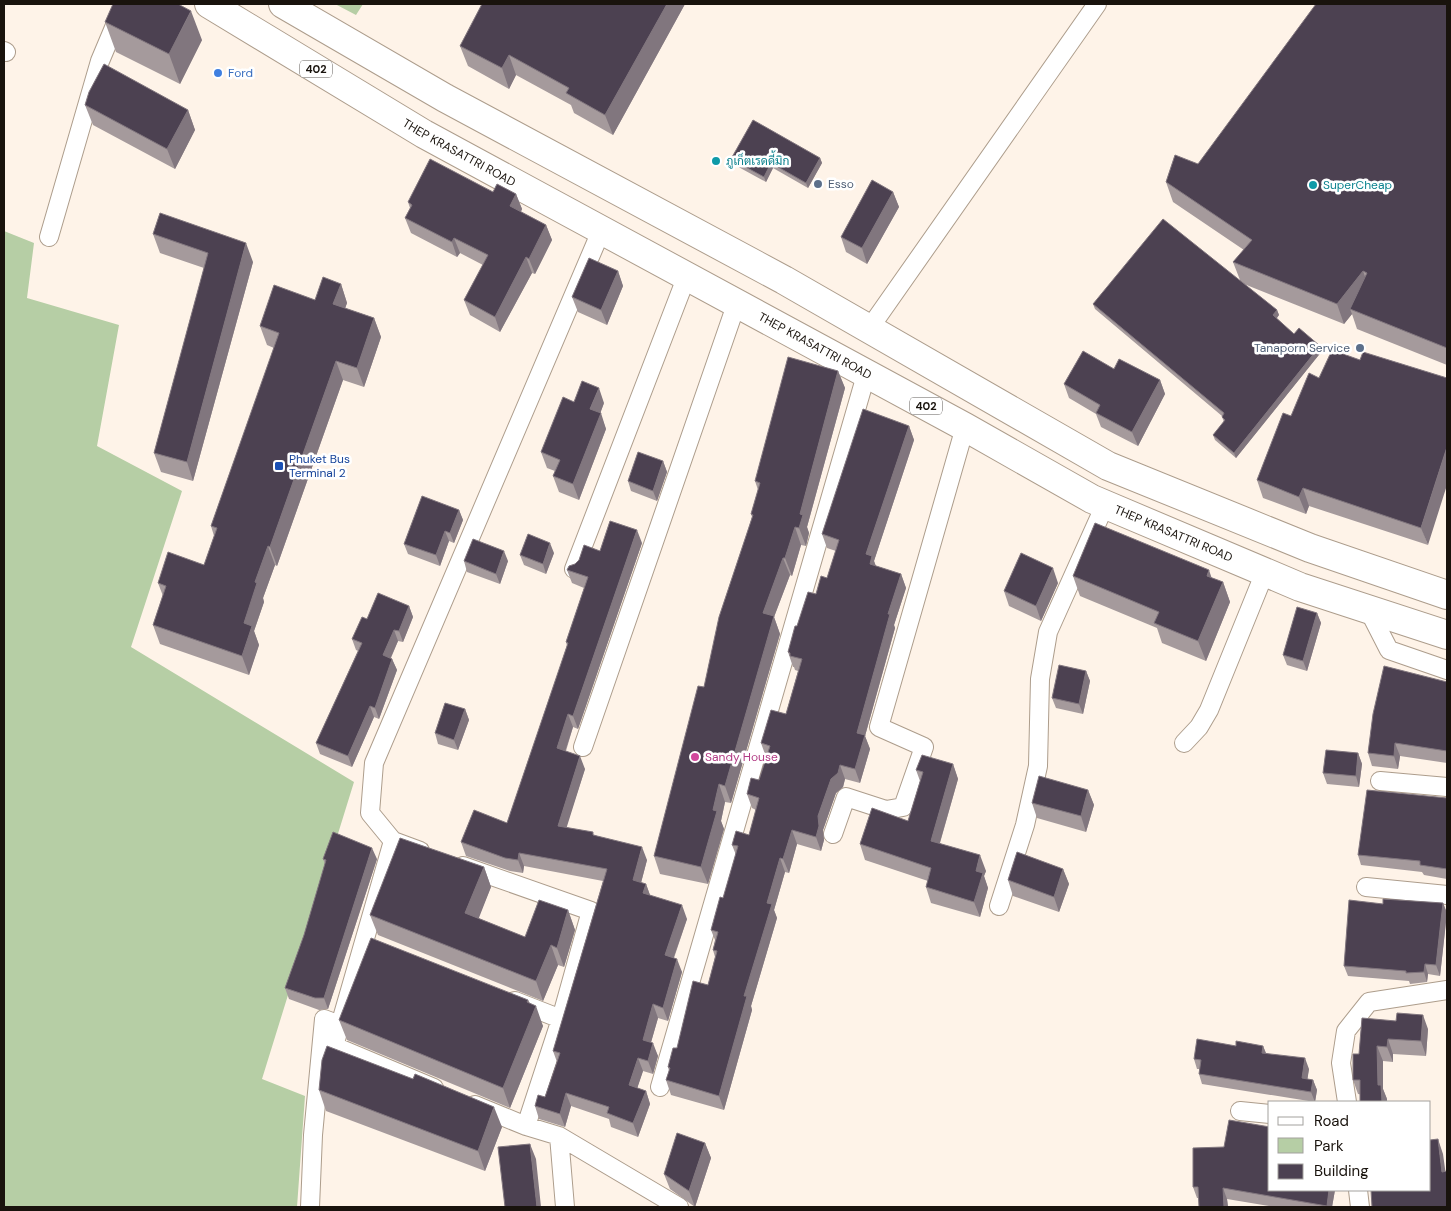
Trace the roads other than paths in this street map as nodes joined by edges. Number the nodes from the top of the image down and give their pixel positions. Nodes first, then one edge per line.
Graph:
1 (124, 4) edge
2 (209, 4) edge
3 (283, 4) edge
4 (1097, 4) edge
5 (601, 231) junction
6 (48, 237) dead end
7 (686, 278) junction
8 (736, 305) junction
9 (870, 330) junction
10 (866, 375) junction
11 (965, 427) junction
12 (1105, 505) junction
13 (574, 569) edge
14 (1265, 572) junction
15 (1447, 595) edge
16 (1368, 609) junction
17 (1447, 635) edge
18 (1447, 670) edge
19 (1184, 742) dead end
20 (583, 748) dead end
21 (1380, 781) dead end
22 (1447, 787) edge
23 (833, 834) dead end
24 (393, 841) junction
25 (1366, 887) dead end
26 (1447, 894) edge
27 (999, 906) dead end
28 (364, 941) junction
29 (382, 948) edge
30 (1447, 990) edge
31 (498, 994) edge
32 (561, 1019) junction
33 (340, 1025) junction
34 (660, 1086) dead end
35 (1347, 1101) edge
36 (1240, 1110) dead end
37 (1268, 1114) edge
38 (526, 1126) junction
39 (559, 1136) junction
40 (1358, 1191) edge
41 (310, 1207) edge
42 (565, 1207) edge
43 (679, 1207) edge
44 (1360, 1207) edge

1 - 6 street
2 - 5 main road, THEP KRASATTRI ROAD / 402
3 - 9 main road
4 - 9 street
5 - 7 main road, THEP KRASATTRI ROAD / 402
5 - 24 street
7 - 8 main road, THEP KRASATTRI ROAD / 402
7 - 13 street
8 - 10 main road, THEP KRASATTRI ROAD / 402
8 - 20 street
9 - 15 main road
10 - 11 main road, THEP KRASATTRI ROAD / 402
10 - 34 street
11 - 12 main road, THEP KRASATTRI ROAD / 402
11 - 23 street
12 - 14 main road, THEP KRASATTRI ROAD / 402
12 - 27 street
14 - 16 main road, THEP KRASATTRI ROAD / 402
14 - 19 street
16 - 17 main road, THEP KRASATTRI ROAD / 402
16 - 18 street
21 - 22 street
24 - 28 street
24 - 32 street
25 - 26 street
28 - 29 street
28 - 33 street
30 - 35 street
31 - 32 street
32 - 38 street
33 - 38 street
33 - 41 street
36 - 37 street
38 - 39 street
39 - 42 street
39 - 43 street
40 - 44 street

